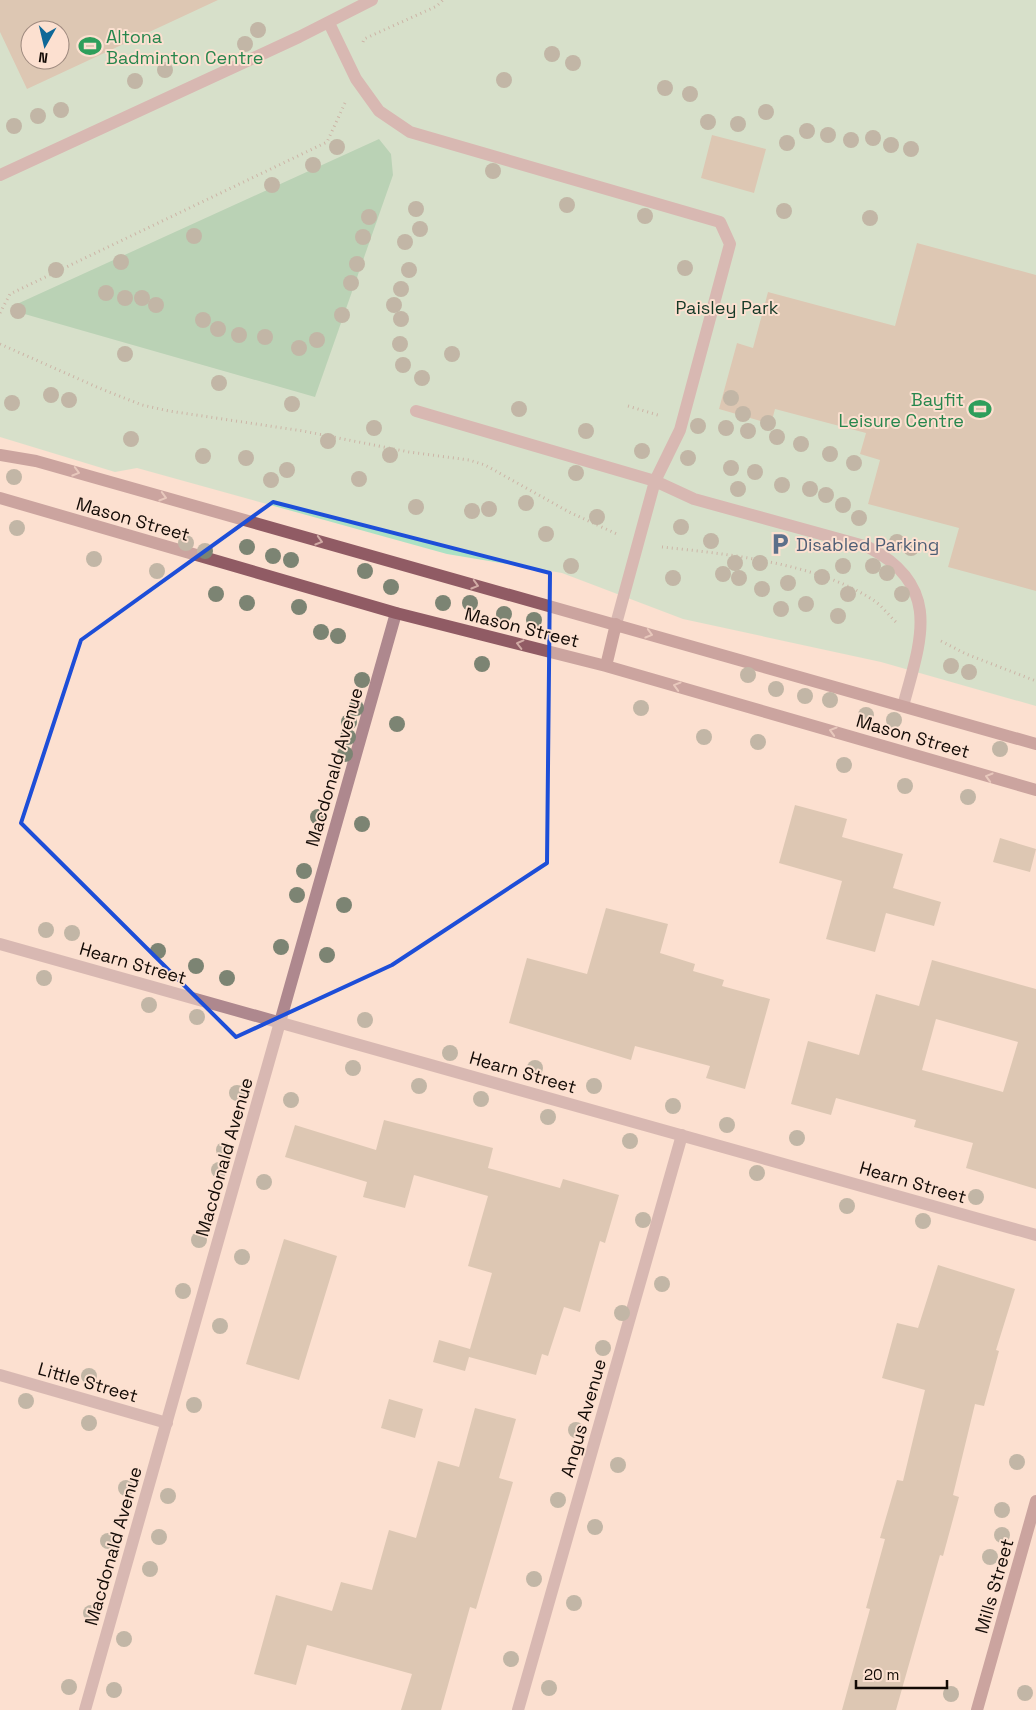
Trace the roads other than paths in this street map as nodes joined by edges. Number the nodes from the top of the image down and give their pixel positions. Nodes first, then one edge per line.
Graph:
1 (372, 0) edge
2 (329, 22) junction
3 (0, 175) edge
4 (416, 411) dead end
5 (0, 455) edge
6 (655, 481) junction
7 (0, 498) edge
8 (396, 613) junction
9 (616, 624) junction
10 (606, 666) junction
11 (903, 706) junction
12 (1036, 744) edge
13 (1036, 790) edge
14 (0, 944) edge
15 (280, 1022) junction
16 (682, 1135) junction
17 (1036, 1235) edge
18 (0, 1375) edge
19 (166, 1423) junction
20 (1036, 1501) edge
21 (84, 1710) edge
22 (518, 1710) edge
23 (977, 1710) edge

1 - 2 street
2 - 3 street
2 - 6 street
4 - 6 street
5 -> 9 street, Mason Street
6 - 9 street
6 - 11 street
7 - 8 street, Mason Street
10 -> 8 street, Mason Street
8 - 15 street, Macdonald Avenue
9 - 10 street
9 -> 11 street, Mason Street
13 -> 10 street, Mason Street
11 - 12 street, Mason Street
14 - 15 street, Hearn Street
15 - 16 street, Hearn Street
15 - 19 street, Macdonald Avenue
16 - 17 street, Hearn Street
16 - 22 street, Angus Avenue
18 - 19 street, Little Street
19 - 21 street, Macdonald Avenue
20 - 23 street, Mills Street

